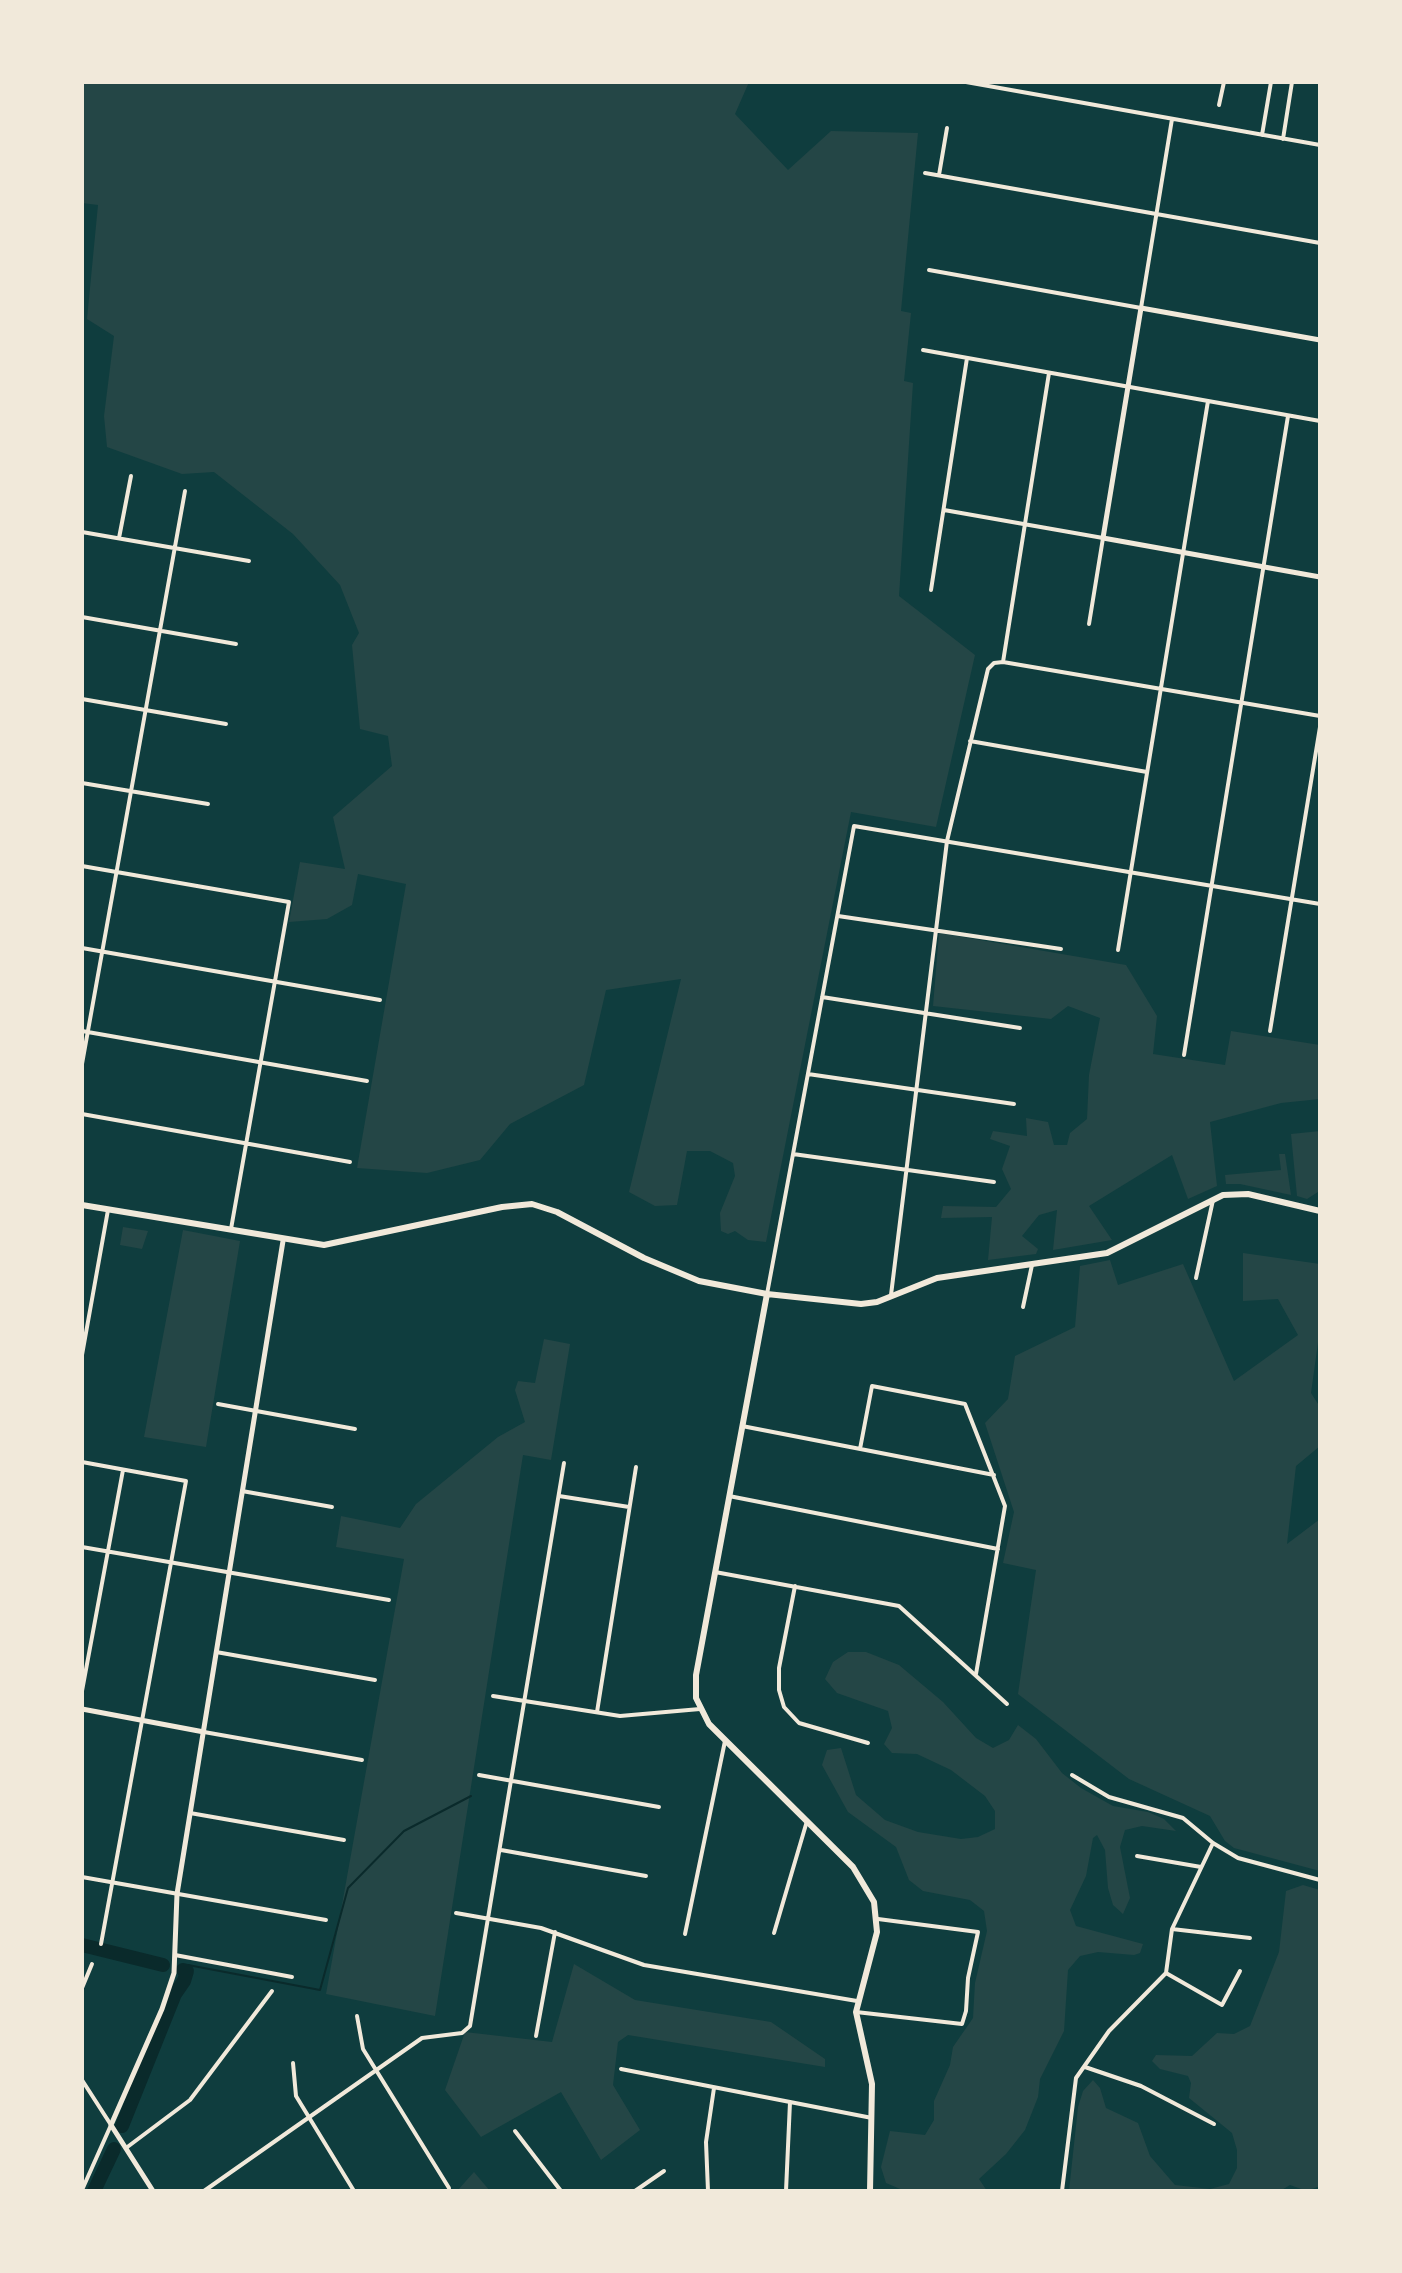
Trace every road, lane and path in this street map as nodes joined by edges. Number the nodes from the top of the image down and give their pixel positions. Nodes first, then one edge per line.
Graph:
1 (966, 82) edge
2 (1224, 82) edge
3 (1271, 82) edge
4 (1292, 82) edge
5 (1219, 105) dead end
6 (1172, 119) junction
7 (947, 128) dead end
8 (1262, 135) junction
9 (1283, 139) junction
10 (1320, 145) edge
11 (925, 173) dead end
12 (939, 175) junction
13 (1156, 214) junction
14 (1320, 243) edge
15 (929, 270) dead end
16 (1141, 308) junction
17 (1320, 340) edge
18 (923, 350) dead end
19 (967, 358) junction
20 (1049, 373) junction
21 (1128, 387) junction
22 (1208, 401) junction
23 (1288, 416) junction
24 (1320, 421) edge
25 (131, 476) dead end
26 (185, 491) dead end
27 (944, 510) junction
28 (1025, 524) junction
29 (82, 532) edge
30 (119, 538) junction
31 (1103, 538) junction
32 (174, 548) junction
33 (1183, 552) junction
34 (249, 561) dead end
35 (1264, 567) junction
36 (1320, 577) edge
37 (931, 590) dead end
38 (82, 617) edge
39 (1089, 624) dead end
40 (160, 631) junction
41 (236, 644) dead end
42 (1003, 662) junction
43 (1161, 688) junction
44 (82, 699) edge
45 (1242, 702) junction
46 (145, 710) junction
47 (1320, 716) edge
48 (226, 724) dead end
49 (1320, 727) edge
50 (970, 741) junction
51 (1147, 772) junction
52 (82, 783) edge
53 (131, 791) junction
54 (208, 804) dead end
55 (947, 841) junction
56 (82, 866) edge
57 (117, 872) junction
58 (1130, 872) junction
59 (1212, 886) junction
60 (1292, 899) junction
61 (1320, 904) edge
62 (838, 916) junction
63 (935, 930) junction
64 (82, 948) edge
65 (1061, 949) dead end
66 (1118, 950) dead end
67 (102, 952) junction
68 (275, 982) junction
69 (822, 997) junction
70 (380, 1000) dead end
71 (924, 1013) junction
72 (1020, 1028) dead end
73 (85, 1031) edge
74 (1270, 1031) dead end
75 (1184, 1055) dead end
76 (261, 1062) junction
77 (82, 1064) edge
78 (808, 1074) junction
79 (367, 1081) dead end
80 (914, 1089) junction
81 (1014, 1104) dead end
82 (82, 1114) edge
83 (247, 1143) junction
84 (793, 1154) junction
85 (350, 1162) dead end
86 (905, 1170) junction
87 (994, 1182) dead end
88 (1213, 1198) junction
89 (82, 1205) edge
90 (108, 1210) junction
91 (1320, 1211) edge
92 (231, 1232) junction
93 (283, 1241) junction
94 (1032, 1265) junction
95 (1196, 1278) dead end
96 (767, 1294) junction
97 (891, 1297) junction
98 (1023, 1307) dead end
99 (82, 1355) edge
100 (218, 1404) dead end
101 (255, 1410) junction
102 (742, 1426) junction
103 (355, 1429) dead end
104 (860, 1449) junction
105 (82, 1462) edge
106 (564, 1463) dead end
107 (636, 1467) dead end
108 (123, 1470) junction
109 (994, 1475) junction
110 (242, 1491) junction
111 (559, 1496) junction
112 (729, 1496) junction
113 (332, 1507) dead end
114 (629, 1507) junction
115 (82, 1547) edge
116 (998, 1549) junction
117 (108, 1552) junction
118 (171, 1562) junction
119 (229, 1572) junction
120 (715, 1572) junction
121 (795, 1586) junction
122 (389, 1600) dead end
123 (216, 1652) junction
124 (976, 1674) junction
125 (375, 1680) dead end
126 (82, 1691) edge
127 (493, 1696) dead end
128 (525, 1701) junction
129 (1007, 1704) dead end
130 (82, 1709) edge
131 (700, 1709) junction
132 (597, 1712) junction
133 (142, 1720) junction
134 (204, 1732) junction
135 (725, 1741) junction
136 (868, 1743) dead end
137 (362, 1760) dead end
138 (479, 1775) dead end
139 (1072, 1775) dead end
140 (512, 1781) junction
141 (659, 1807) dead end
142 (190, 1813) junction
143 (807, 1821) junction
144 (344, 1840) dead end
145 (1213, 1843) junction
146 (501, 1850) junction
147 (1137, 1856) dead end
148 (1201, 1867) junction
149 (646, 1876) dead end
150 (82, 1877) edge
151 (1320, 1880) edge
152 (112, 1883) junction
153 (177, 1894) junction
154 (456, 1913) dead end
155 (490, 1918) junction
156 (878, 1919) junction
157 (326, 1920) dead end
158 (1172, 1929) junction
159 (555, 1932) junction
160 (774, 1933) dead end
161 (685, 1934) dead end
162 (1250, 1938) dead end
163 (101, 1944) dead end
164 (175, 1955) junction
165 (92, 1964) dead end
166 (1240, 1971) dead end
167 (1166, 1973) junction
168 (292, 1977) dead end
169 (82, 1988) edge
170 (272, 1991) dead end
171 (857, 2001) junction
172 (856, 2012) junction
173 (357, 2016) dead end
174 (536, 2036) dead end
175 (293, 2063) dead end
176 (1085, 2067) junction
177 (621, 2069) dead end
178 (376, 2070) junction
179 (82, 2080) edge
180 (714, 2088) junction
181 (790, 2102) junction
182 (308, 2118) junction
183 (872, 2118) junction
184 (1214, 2124) dead end
185 (111, 2125) junction
186 (515, 2131) dead end
187 (126, 2148) junction
188 (664, 2171) dead end
189 (449, 2188) dead end
190 (82, 2190) edge
191 (352, 2190) edge
192 (153, 2191) edge
193 (204, 2191) edge
194 (561, 2191) edge
195 (635, 2191) edge
196 (708, 2191) edge
197 (786, 2191) edge
198 (870, 2191) edge
199 (1062, 2191) edge

1 - 6 street
2 - 5 street
3 - 8 street
4 - 9 street
6 - 8 street
6 - 13 street
7 - 12 street
8 - 9 street
9 - 10 street
11 - 12 street
12 - 13 street
13 - 14 street
13 - 16 street
15 - 16 street
16 - 17 street
16 - 21 street
18 - 19 street
19 - 20 street
19 - 27 street
20 - 21 street
20 - 28 street
21 - 22 street
21 - 31 street
22 - 23 street
22 - 33 street
23 - 24 street
23 - 35 street
25 - 30 street
26 - 32 street
27 - 28 street
27 - 37 street
28 - 31 street
28 - 42 street
29 - 30 street
30 - 32 street
31 - 33 street
31 - 39 street
32 - 34 street
32 - 40 street
33 - 35 street
33 - 43 street
35 - 36 street
35 - 45 street
38 - 40 street
40 - 41 street
40 - 46 street
42 - 43 street
42 - 50 street
43 - 45 street
43 - 51 street
44 - 46 street
45 - 47 street
45 - 59 street
46 - 48 street
46 - 53 street
49 - 60 street
50 - 51 street
50 - 55 street
51 - 58 street
52 - 53 street
53 - 54 street
53 - 57 street
55 - 58 street
55 - 62 street
55 - 63 street
56 - 57 street
57 - 67 street
57 - 68 street
58 - 59 street
58 - 66 street
59 - 60 street
59 - 75 street
60 - 61 street
60 - 74 street
62 - 63 street
62 - 69 street
63 - 65 street
63 - 71 street
64 - 67 street
67 - 68 street
67 - 73 street
68 - 70 street
68 - 76 street
69 - 71 street
69 - 78 street
71 - 72 street
71 - 80 street
73 - 76 street
73 - 77 street
76 - 79 street
76 - 83 street
78 - 80 street
78 - 84 street
80 - 81 street
80 - 86 street
82 - 83 street
83 - 85 street
83 - 92 street
84 - 86 street
84 - 96 street
86 - 87 street
86 - 97 street
88 - 91 main road
88 - 94 main road
88 - 95 street
89 - 90 main road
90 - 92 main road
90 - 99 street
92 - 93 main road
93 - 96 main road
93 - 101 street
94 - 97 main road
94 - 98 street
96 - 97 main road
96 - 102 main road
100 - 101 street
101 - 103 street
101 - 110 street
102 - 104 street
102 - 112 main road
104 - 109 street
104 - 109 street
105 - 108 street
106 - 111 street
107 - 114 street
108 - 117 street
108 - 118 street
109 - 116 street
110 - 113 street
110 - 119 street
111 - 114 street
111 - 128 street
112 - 116 street
112 - 120 main road
114 - 132 street
115 - 117 street
116 - 124 street
117 - 118 street
117 - 126 street
118 - 119 street
118 - 133 street
119 - 122 street
119 - 123 street
120 - 121 street
120 - 131 main road
121 - 124 street
121 - 136 street
123 - 125 street
123 - 134 street
124 - 129 street
127 - 128 street
128 - 132 street
128 - 140 street
130 - 133 street
131 - 132 street
131 - 135 main road
133 - 134 street
133 - 152 street
134 - 137 street
134 - 142 street
135 - 143 main road
135 - 161 street
138 - 140 street
139 - 145 street
140 - 141 street
140 - 146 street
142 - 144 street
142 - 153 street
143 - 156 main road
143 - 160 street
145 - 148 street
145 - 151 street
146 - 149 street
146 - 155 street
147 - 148 street
148 - 158 street
150 - 152 street
152 - 153 street
152 - 163 street
153 - 157 street
153 - 164 street
154 - 155 street
155 - 159 street
155 - 178 street
156 - 171 main road
156 - 172 street
158 - 162 street
158 - 167 street
159 - 171 street
159 - 174 street
164 - 168 street
164 - 185 street
165 - 169 street
166 - 167 street
167 - 176 street
170 - 187 street
171 - 172 main road
172 - 183 main road
173 - 178 street
175 - 182 street
176 - 184 street
176 - 199 street
177 - 180 street
178 - 182 street
178 - 189 street
179 - 185 street
180 - 181 street
180 - 196 street
181 - 183 street
181 - 197 street
182 - 191 street
182 - 193 street
183 - 198 main road
185 - 187 street
185 - 190 street
186 - 194 street
187 - 192 street
188 - 195 street

